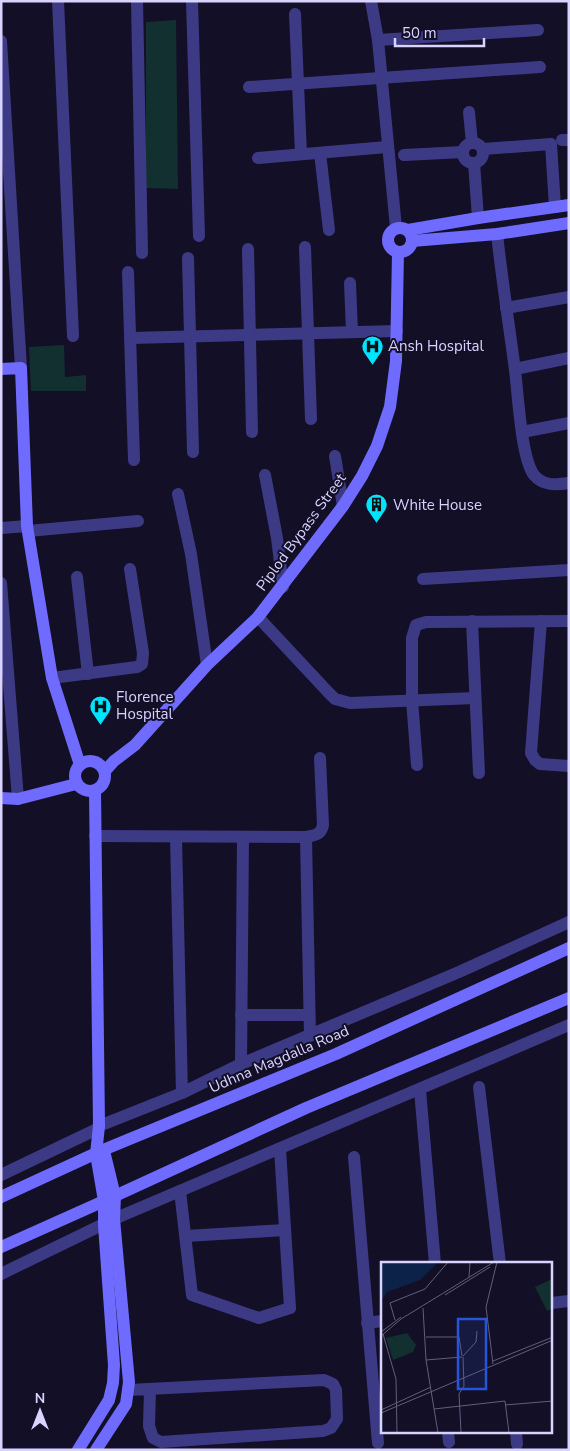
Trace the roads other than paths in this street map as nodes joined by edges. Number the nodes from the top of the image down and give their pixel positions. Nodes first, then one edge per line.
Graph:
1 (58, 1) edge
2 (138, 1) edge
3 (192, 1) edge
4 (371, 1) edge
5 (295, 14) dead end
6 (538, 30) dead end
7 (378, 40) junction
8 (1, 41) edge
9 (540, 67) dead end
10 (381, 78) junction
11 (298, 84) junction
12 (249, 87) dead end
13 (469, 112) dead end
14 (387, 147) junction
15 (473, 148) junction
16 (320, 153) junction
17 (301, 154) junction
18 (404, 155) dead end
19 (258, 158) dead end
20 (569, 205) edge
21 (555, 207) junction
22 (478, 218) junction
23 (569, 223) edge
24 (329, 230) dead end
25 (405, 233) junction
26 (497, 234) junction
27 (199, 236) dead end
28 (305, 246) dead end
29 (248, 249) dead end
30 (398, 252) junction
31 (142, 253) dead end
32 (188, 258) dead end
33 (128, 272) dead end
34 (350, 283) dead end
35 (569, 297) edge
36 (506, 308) junction
37 (397, 331) junction
38 (308, 332) junction
39 (352, 332) junction
40 (250, 334) junction
41 (73, 336) dead end
42 (191, 336) junction
43 (131, 338) junction
44 (569, 358) edge
45 (21, 368) junction
46 (1, 369) edge
47 (514, 369) junction
48 (311, 419) dead end
49 (569, 423) edge
50 (252, 432) dead end
51 (522, 432) junction
52 (193, 452) dead end
53 (335, 456) dead end
54 (134, 460) dead end
55 (265, 475) dead end
56 (569, 483) edge
57 (178, 494) dead end
58 (344, 506) junction
59 (138, 521) dead end
60 (1, 528) edge
61 (28, 529) junction
62 (130, 570) dead end
63 (569, 570) edge
64 (77, 576) dead end
65 (423, 579) dead end
66 (1, 583) edge
67 (283, 586) junction
68 (258, 617) junction
69 (540, 621) junction
70 (569, 621) edge
71 (472, 622) junction
72 (207, 665) junction
73 (88, 674) junction
74 (52, 678) junction
75 (475, 698) junction
76 (412, 700) junction
77 (320, 758) dead end
78 (80, 765) junction
79 (417, 765) dead end
80 (569, 766) edge
81 (105, 771) junction
82 (479, 773) dead end
83 (76, 784) junction
84 (95, 791) junction
85 (1, 798) edge
86 (18, 799) junction
87 (95, 836) junction
88 (176, 837) junction
89 (242, 837) junction
90 (306, 837) junction
91 (569, 922) edge
92 (569, 948) edge
93 (569, 998) edge
94 (241, 1015) junction
95 (309, 1015) junction
96 (569, 1025) edge
97 (310, 1036) junction
98 (241, 1064) junction
99 (479, 1087) dead end
100 (420, 1090) junction
101 (182, 1093) junction
102 (99, 1126) junction
103 (280, 1149) junction
104 (100, 1152) junction
105 (354, 1157) dead end
106 (1, 1175) edge
107 (180, 1191) junction
108 (1, 1197) edge
109 (110, 1199) junction
110 (109, 1222) junction
111 (285, 1230) junction
112 (186, 1236) junction
113 (1, 1247) edge
114 (436, 1262) edge
115 (500, 1262) edge
116 (1, 1274) edge
117 (569, 1301) edge
118 (552, 1303) edge
119 (381, 1321) edge
120 (367, 1323) junction
121 (129, 1390) junction
122 (150, 1390) junction
123 (378, 1443) dead end
124 (78, 1450) edge
125 (96, 1450) edge

1 - 41 street
2 - 31 street
3 - 27 street
4 - 7 street
5 - 11 street
6 - 7 street
7 - 10 street
8 - 45 street
9 - 10 street
10 - 11 street
10 - 14 street
11 - 12 street
11 - 17 street
13 - 15 street
14 - 16 street
14 - 25 street
15 - 18 street
15 - 21 street
15 - 22 street
16 - 17 street
16 - 24 street
17 - 19 street
20 - 21 street
21 - 22 street
22 - 25 street
23 - 26 street
25 - 26 street
25 - 30 street
25 - 30 street
26 - 36 street
28 - 38 street
29 - 40 street
30 - 37 street, Piplod Bypass Street
32 - 42 street
33 - 43 street
34 - 39 street
35 - 36 street
36 - 47 street
37 - 39 street
37 - 58 street, Piplod Bypass Street
38 - 39 street
38 - 40 street
38 - 48 street
40 - 42 street
40 - 50 street
42 - 43 street
42 - 52 street
43 - 54 street
44 - 47 street
45 - 46 street
45 - 61 street
47 - 51 street
49 - 51 street
51 - 56 street
53 - 58 street
55 - 67 street
57 - 72 street
58 - 67 street, Piplod Bypass Street
59 - 61 street
60 - 61 street
61 - 74 street
62 - 73 street
63 - 65 street
64 - 73 street
66 - 86 street
67 - 68 street, Piplod Bypass Street
68 - 72 street, Piplod Bypass Street
68 - 76 street
69 - 70 street
69 - 71 street
69 - 80 street
71 - 75 street
71 - 76 street
72 - 81 street, Piplod Bypass Street
73 - 74 street
74 - 78 street
75 - 76 street
75 - 82 street
76 - 79 street
77 - 90 street
78 - 81 street
78 - 83 street
81 - 84 street
83 - 84 street
83 - 86 street
84 - 87 street
85 - 86 street
87 - 88 street
87 - 102 street
88 - 89 street
88 - 101 street
89 - 90 street
89 - 94 street
90 - 95 street
91 - 97 street
92 - 104 street, Udhna Magdalla Road
93 - 109 street
94 - 95 street
94 - 98 street
95 - 97 street
96 - 100 street
97 - 98 street
98 - 101 street
99 - 115 street
100 - 103 street
100 - 114 street
101 - 102 street
102 - 104 street
102 - 106 street
103 - 107 street
103 - 111 street
104 - 108 street, Udhna Magdalla Road
104 - 109 street
105 - 120 street
107 - 110 street
107 - 112 street
109 - 110 street
109 - 113 street
110 - 116 street
110 - 121 street
110 - 124 street
111 - 112 street
111 - 112 street
117 - 118 street
119 - 120 street
120 - 123 street
121 - 122 street
121 - 125 street
122 - 122 street

